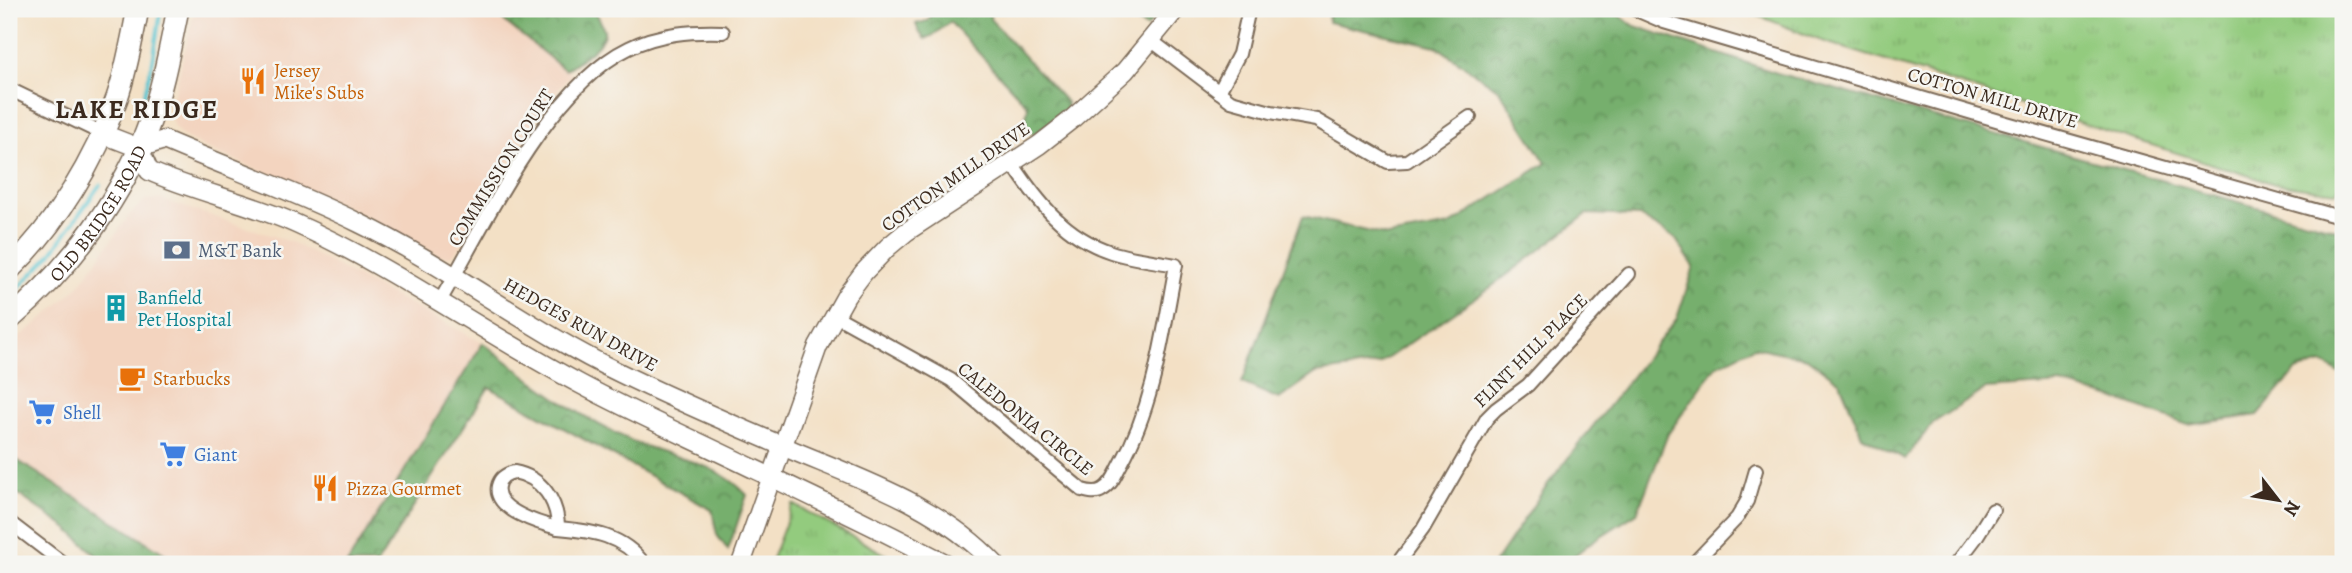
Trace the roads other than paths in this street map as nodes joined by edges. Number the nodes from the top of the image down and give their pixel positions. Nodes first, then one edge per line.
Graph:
1 (138, 9) edge
2 (178, 9) edge
3 (1176, 9) edge
4 (1249, 9) edge
5 (1634, 9) edge
6 (723, 32) dead end
7 (1152, 41) junction
8 (9, 89) edge
9 (1219, 92) junction
10 (1470, 117) dead end
11 (103, 134) junction
12 (139, 148) junction
13 (1013, 163) junction
14 (2343, 218) edge
15 (9, 270) edge
16 (1629, 274) dead end
17 (455, 275) junction
18 (440, 302) junction
19 (834, 315) junction
20 (9, 320) edge
21 (672, 397) junction
22 (659, 423) junction
23 (783, 446) junction
24 (1756, 470) dead end
25 (773, 477) junction
26 (1993, 510) dead end
27 (9, 522) edge
28 (558, 528) junction
29 (64, 564) edge
30 (644, 564) edge
31 (741, 564) edge
32 (947, 564) edge
33 (995, 564) edge
34 (1397, 564) edge
35 (1693, 564) edge
36 (1956, 564) edge

1 - 11 main road, OLD BRIDGE ROAD
2 - 12 main road, OLD BRIDGE ROAD
3 - 7 street, COTTON MILL DRIVE
4 - 9 street
5 - 14 street, COTTON MILL DRIVE
6 - 17 street, COMMISSION COURT
7 - 9 street
7 - 13 street, COTTON MILL DRIVE
8 - 11 street, HEDGES RUN DRIVE
9 - 10 street
11 - 12 street, HEDGES RUN DRIVE
11 - 15 main road, OLD BRIDGE ROAD
12 - 17 street, HEDGES RUN DRIVE
12 - 18 street
12 - 20 main road, OLD BRIDGE ROAD
13 - 19 street, COTTON MILL DRIVE
13 - 19 street, CALEDONIA CIRCLE
16 - 34 street, FLINT HILL PLACE
17 - 18 street, COMMISSION COURT
17 - 21 street, HEDGES RUN DRIVE
18 - 22 street
19 - 23 street, COTTON MILL DRIVE
21 - 22 street
21 - 23 street, HEDGES RUN DRIVE
22 - 25 street
23 - 25 street, COTTON MILL DRIVE
23 - 33 street, HEDGES RUN DRIVE
24 - 35 street
25 - 31 street, COTTON MILL DRIVE
25 - 32 street
26 - 36 street
27 - 29 street
28 - 28 street
28 - 30 street

